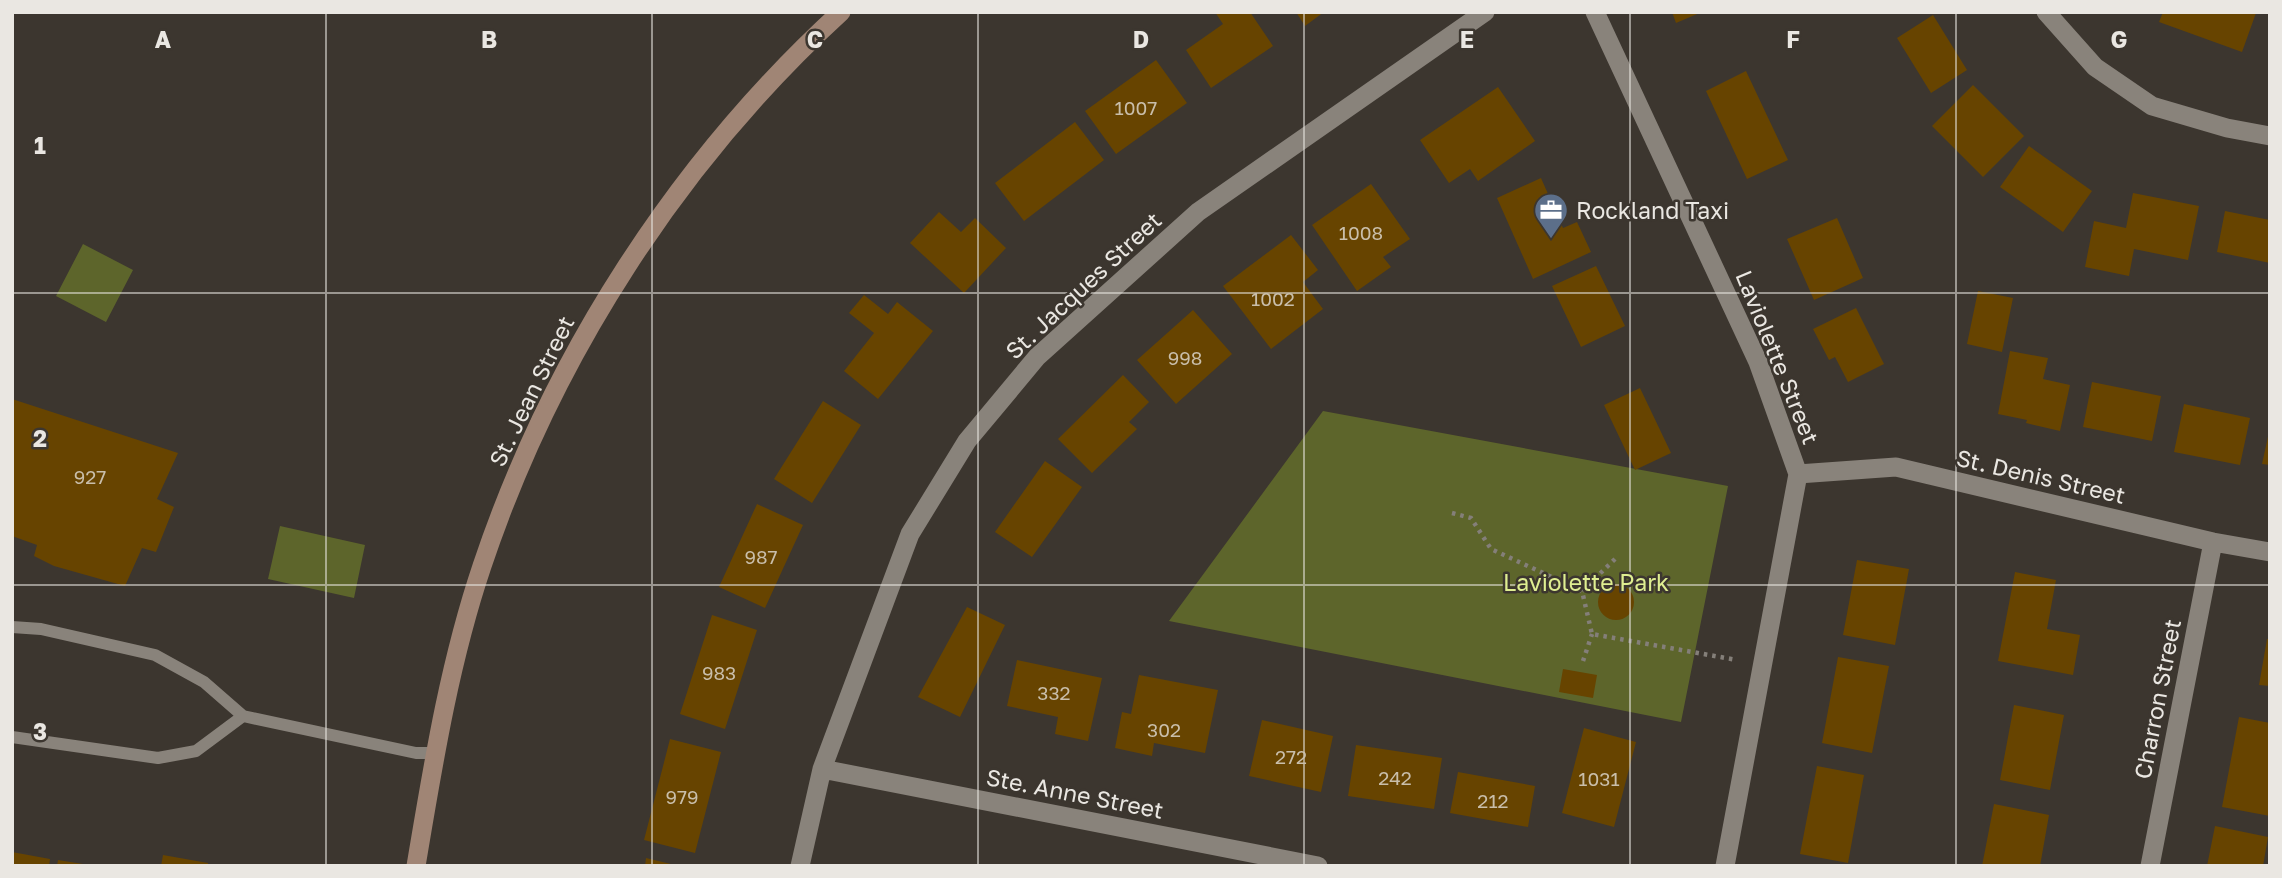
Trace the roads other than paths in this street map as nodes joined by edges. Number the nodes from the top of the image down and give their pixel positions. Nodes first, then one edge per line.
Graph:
1 (841, 12) edge
2 (1485, 12) edge
3 (1595, 12) edge
4 (2046, 12) edge
5 (2270, 136) edge
6 (1798, 474) junction
7 (2213, 542) junction
8 (2270, 552) edge
9 (12, 627) edge
10 (243, 716) junction
11 (12, 737) edge
12 (435, 753) junction
13 (822, 769) junction
14 (416, 866) edge
15 (800, 866) edge
16 (1318, 866) edge
17 (1725, 866) edge
18 (2150, 866) edge

1 - 12 main road, St. Jean Street
2 - 13 street, St. Jacques Street
3 - 6 street, Laviolette Street
4 - 5 street
6 - 7 street, St. Denis Street
6 - 17 street, Laviolette Street
7 - 8 street, St. Denis Street
7 - 18 street, Charron Street
9 - 10 lane
10 - 11 lane
10 - 12 lane
12 - 14 main road, St. Jean Street
13 - 15 street, St. Jacques Street
13 - 16 street, Ste. Anne Street

